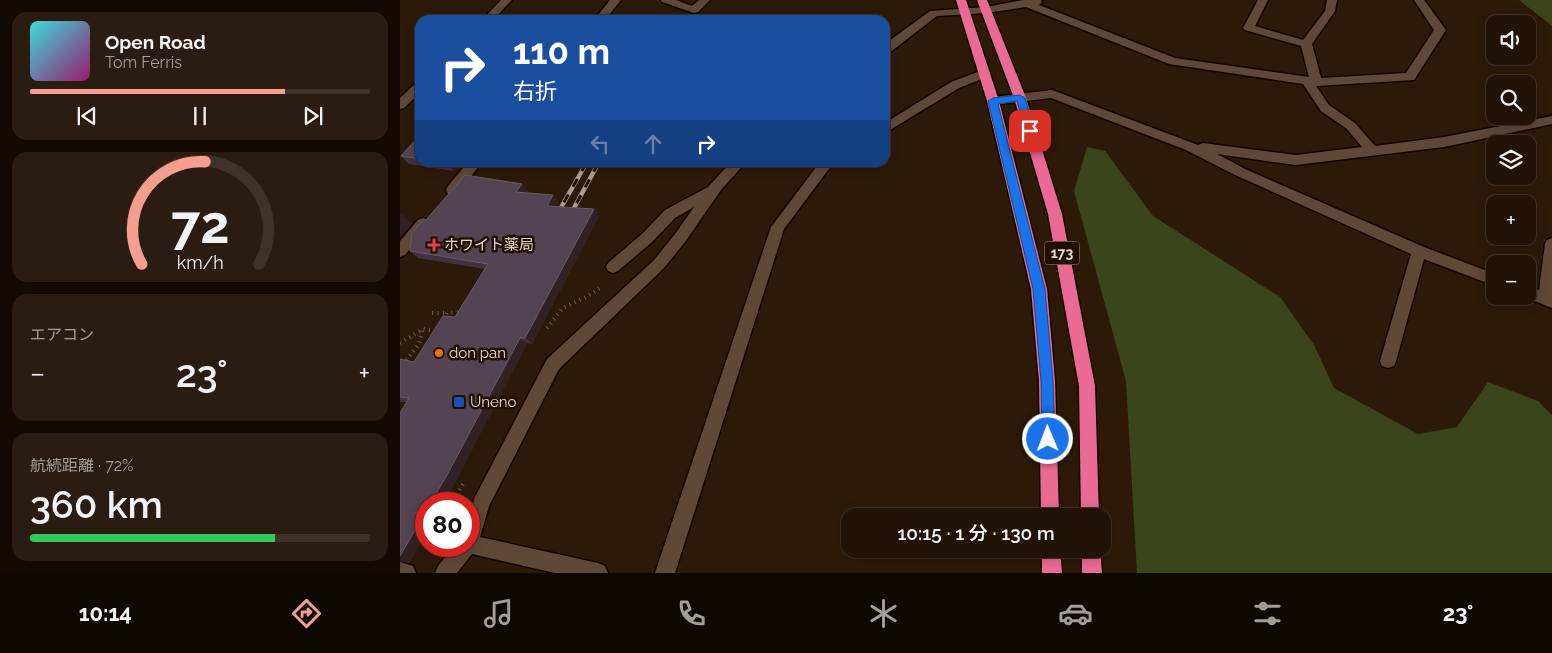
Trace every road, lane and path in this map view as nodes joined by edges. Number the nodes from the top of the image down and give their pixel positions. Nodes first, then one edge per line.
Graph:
1 (507, 0) edge
2 (616, 0) edge
3 (666, 0) edge
4 (705, 0) edge
5 (1043, 0) edge
6 (1263, 0) edge
7 (1332, 0) edge
8 (1419, 0) edge
9 (1028, 2) edge
10 (963, 5) edge
11 (984, 5) edge
12 (492, 15) edge
13 (603, 15) edge
14 (1306, 44) junction
15 (890, 46) edge
16 (983, 74) junction
17 (1312, 82) junction
18 (415, 91) edge
19 (1020, 98) junction
20 (993, 101) junction
21 (400, 106) edge
22 (1552, 120) edge
23 (890, 126) edge
24 (1191, 147) junction
25 (1371, 150) junction
26 (472, 167) edge
27 (734, 167) edge
28 (824, 167) edge
29 (711, 190) junction
30 (445, 200) edge
31 (432, 214) edge
32 (1552, 244) edge
33 (400, 251) edge
34 (1419, 251) junction
35 (614, 267) dead end
36 (1486, 277) edge
37 (1536, 296) edge
38 (1549, 301) edge
39 (467, 311) edge
40 (432, 313) dead end
41 (447, 313) junction
42 (423, 329) junction
43 (441, 330) edge
44 (436, 331) junction
45 (431, 339) edge
46 (400, 344) edge
47 (1388, 361) dead end
48 (400, 369) edge
49 (464, 483) dead end
50 (458, 492) edge
51 (480, 506) edge
52 (1050, 508) edge
53 (1090, 508) edge
54 (409, 538) edge
55 (415, 539) edge
56 (480, 547) edge
57 (458, 557) edge
58 (1051, 558) edge
59 (1091, 558) edge
60 (400, 572) edge
61 (406, 573) edge
62 (446, 573) edge
63 (598, 573) edge
64 (664, 573) edge
65 (1052, 573) edge
66 (1092, 573) edge

1 - 12 street
2 - 13 street
3 - 4 street
5 - 9 street
6 - 14 street
7 - 14 street
8 - 17 street
9 - 11 street
9 - 17 street
10 - 11 street
10 - 15 street
10 - 16 highway, 173
11 - 19 highway, 173
14 - 17 street
16 - 20 highway, 173
16 - 23 street
17 - 25 street
18 - 21 street
19 - 20 street
19 - 24 street
19 - 53 highway, 173
20 - 52 highway, 173
22 - 25 street
24 - 25 street
24 - 34 street
26 - 30 street
27 - 29 street
28 - 64 street
29 - 35 street
29 - 51 street
31 - 33 street
32 - 38 street
34 - 36 street
34 - 47 street
37 - 38 street
39 - 41 path
40 - 41 path
41 - 44 path
42 - 44 path
42 - 46 path
42 - 48 path
43 - 44 path
44 - 45 path
49 - 50 path
54 - 55 path
56 - 63 street
57 - 62 street
58 - 65 highway
59 - 66 highway
60 - 61 street

